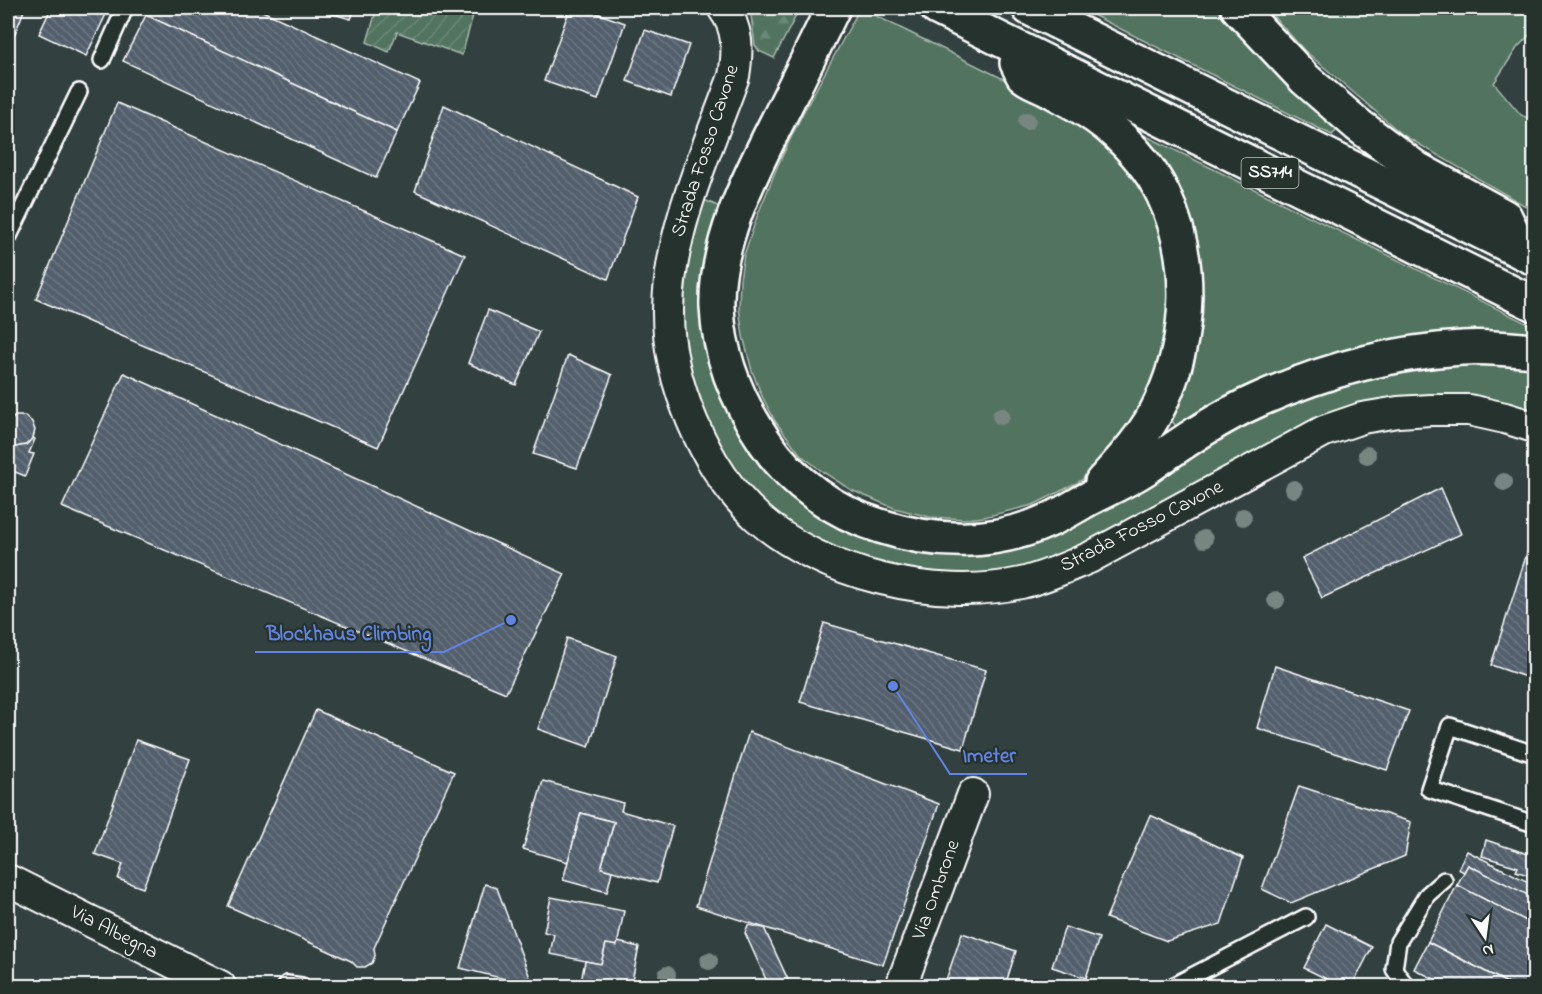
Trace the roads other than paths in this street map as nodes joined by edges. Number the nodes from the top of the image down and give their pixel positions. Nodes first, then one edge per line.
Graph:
1 (125, 8) edge
2 (723, 8) edge
3 (833, 8) edge
4 (937, 8) edge
5 (1029, 8) edge
6 (1238, 8) edge
7 (1006, 42) junction
8 (102, 60) dead end
9 (78, 92) dead end
10 (8, 238) edge
11 (1528, 255) edge
12 (1534, 304) edge
13 (1534, 351) edge
14 (1534, 428) edge
15 (1084, 501) junction
16 (1534, 754) edge
17 (973, 794) dead end
18 (1534, 824) edge
19 (8, 880) edge
20 (1444, 880) dead end
21 (1306, 917) dead end
22 (220, 987) edge
23 (286, 987) edge
24 (302, 987) edge
25 (901, 987) edge
26 (1173, 987) edge
27 (1406, 987) edge

1 - 8 lane
2 - 14 street, Strada Fosso Cavone
3 - 15 highway
4 - 7 highway, SS714
5 - 11 highway, SS714
6 - 11 highway
7 - 12 highway, SS714
7 - 15 highway
9 - 10 lane
13 - 15 highway
16 - 18 lane
17 - 25 street, Via Ombrone
19 - 22 street, Via Albegna
20 - 27 lane
21 - 26 lane
23 - 24 lane

